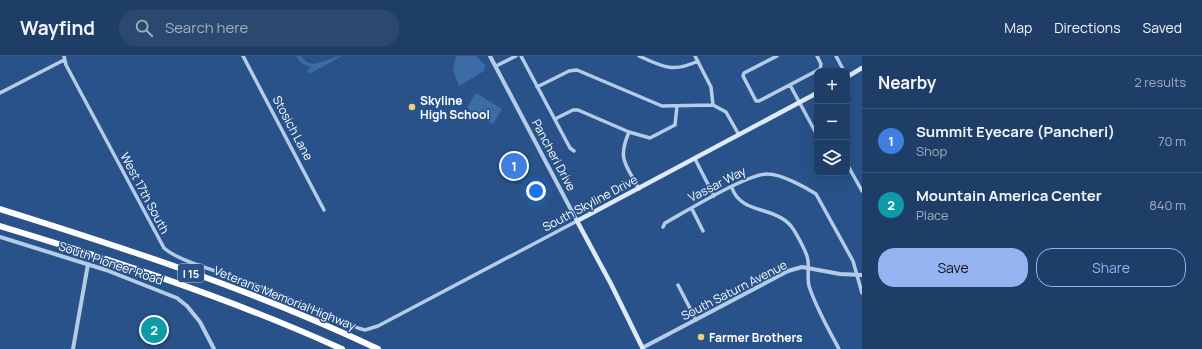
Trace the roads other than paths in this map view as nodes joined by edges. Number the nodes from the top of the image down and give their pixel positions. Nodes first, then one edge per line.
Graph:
1 (243, 56) edge
2 (490, 56) edge
3 (516, 56) edge
4 (521, 56) edge
5 (639, 56) edge
6 (695, 56) edge
7 (777, 56) edge
8 (817, 56) edge
9 (836, 56) edge
10 (64, 58) edge
11 (698, 61) junction
12 (496, 66) junction
13 (842, 68) edge
14 (862, 68) edge
15 (850, 75) edge
16 (790, 85) junction
17 (537, 87) junction
18 (0, 93) edge
19 (814, 95) edge
20 (800, 102) junction
21 (713, 105) junction
22 (677, 106) junction
23 (555, 119) junction
24 (814, 129) edge
25 (629, 132) junction
26 (739, 135) junction
27 (574, 151) dead end
28 (695, 159) junction
29 (850, 169) edge
30 (732, 188) junction
31 (639, 189) junction
32 (862, 191) edge
33 (714, 196) junction
34 (0, 209) edge
35 (692, 209) junction
36 (324, 210) dead end
37 (578, 221) junction
38 (0, 226) edge
39 (663, 227) dead end
40 (703, 231) dead end
41 (0, 237) edge
42 (88, 264) junction
43 (808, 268) junction
44 (862, 275) edge
45 (857, 276) junction
46 (678, 285) dead end
47 (862, 293) edge
48 (696, 320) junction
49 (370, 329) joint
50 (73, 349) edge
51 (214, 349) edge
52 (342, 349) edge
53 (378, 349) edge
54 (642, 349) edge
55 (839, 349) edge

1 - 36 street, Stosich Lane
2 - 12 street, Pancheri Drive
3 - 12 street
4 - 17 street
5 - 11 street
6 - 11 street
7 - 16 street
8 - 16 street
9 - 13 street
10 - 18 street
10 - 49 street, West 17th South
11 - 21 street
12 - 37 street, Pancheri Drive
14 - 15 main road
16 - 20 street
17 - 22 street
17 - 23 street
19 - 20 main road, South Skyline Drive
20 - 24 street
20 - 26 main road, South Skyline Drive
21 - 22 street
21 - 26 street
22 - 25 street
23 - 25 street
23 - 27 street
25 - 31 street
26 - 28 main road, South Skyline Drive
28 - 31 main road, South Skyline Drive
28 - 33 street
29 - 32 street
30 - 33 street, Vassar Way
30 - 43 street
30 - 45 street, Vassar Way
31 - 37 main road, South Skyline Drive
33 - 35 street, Vassar Way
34 - 53 highway, Veterans Memorial Highway / I 15
35 - 39 street, Vassar Way
35 - 40 street
37 - 49 street, South Skyline Drive
37 - 54 main road, Pancheri Drive
38 - 52 highway, Veterans Memorial Highway / I 15
41 - 42 street, South Pioneer Road
42 - 50 street
42 - 51 street, South Pioneer Road
43 - 45 street, South Saturn Avenue
43 - 48 street, South Saturn Avenue
43 - 55 street
44 - 45 street, South Saturn Avenue
45 - 47 street
46 - 48 street
48 - 54 street, South Saturn Avenue

